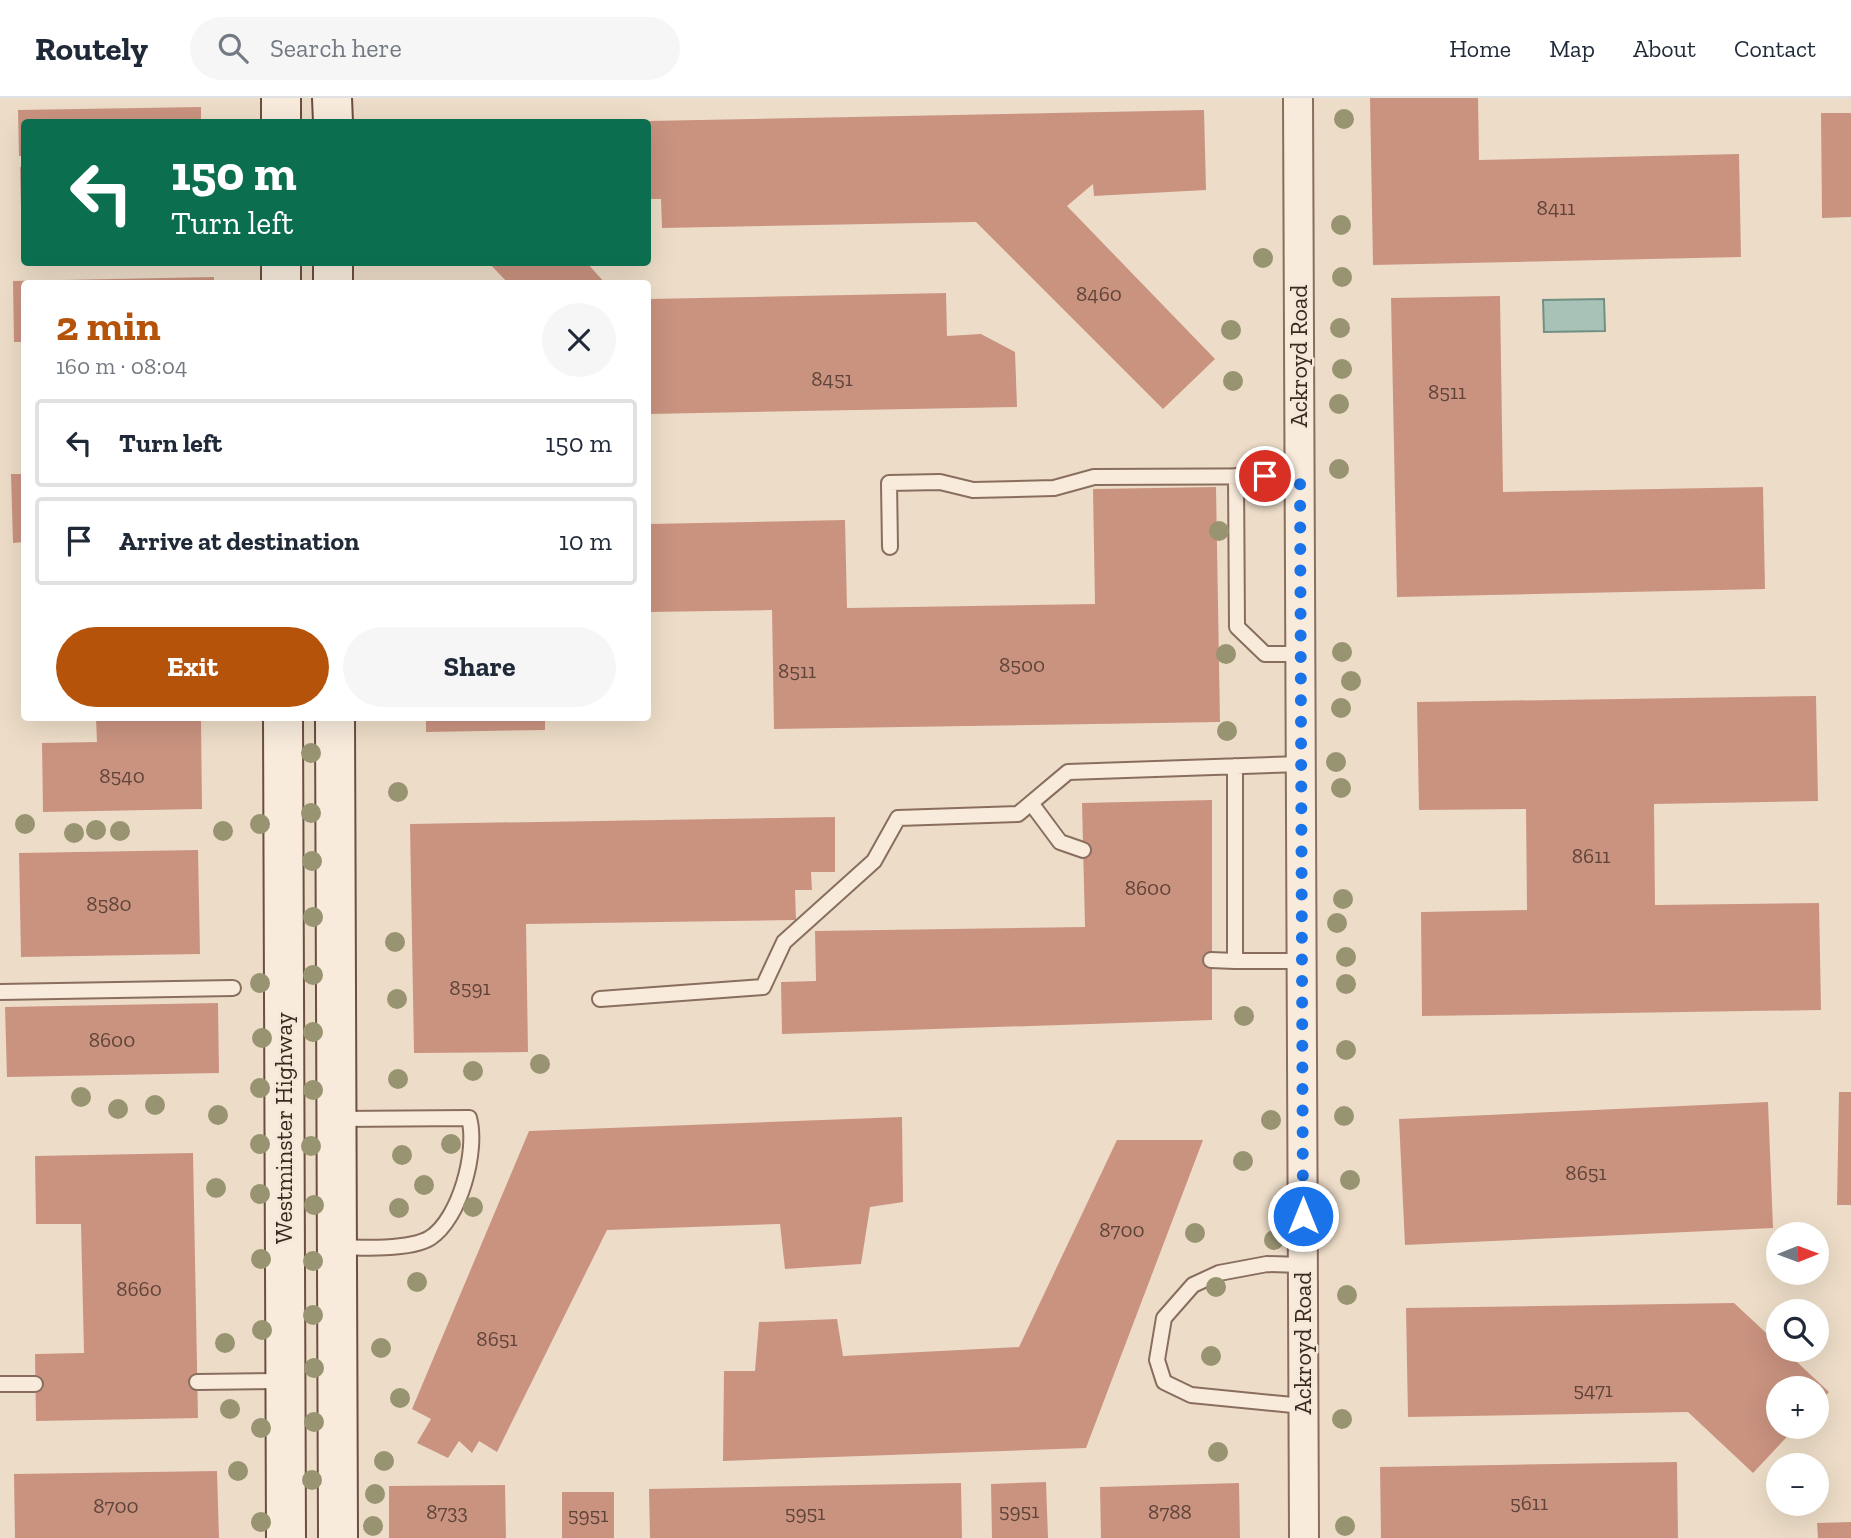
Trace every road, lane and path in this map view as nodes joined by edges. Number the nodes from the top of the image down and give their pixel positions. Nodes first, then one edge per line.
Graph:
1 (281, 98) edge
2 (332, 98) edge
3 (1298, 98) edge
4 (281, 119) edge
5 (332, 119) edge
6 (1237, 476) junction
7 (1300, 476) junction
8 (890, 547) dead end
9 (1301, 654) junction
10 (282, 721) edge
11 (335, 721) edge
12 (1301, 764) junction
13 (1235, 766) junction
14 (1031, 803) junction
15 (1083, 850) dead end
16 (1211, 960) dead end
17 (1235, 961) junction
18 (1301, 961) junction
19 (233, 988) dead end
20 (0, 992) edge
21 (600, 999) dead end
22 (336, 1119) junction
23 (337, 1247) junction
24 (1303, 1265) junction
25 (286, 1381) junction
26 (197, 1382) dead end
27 (0, 1384) edge
28 (35, 1384) dead end
29 (1303, 1406) junction
30 (286, 1538) edge
31 (338, 1538) edge
32 (1304, 1538) edge

1 - 4 main road
2 - 5 main road
3 - 7 street, Ackroyd Road
6 - 7 lane
6 - 8 lane
6 - 9 lane
7 - 9 street, Ackroyd Road
9 - 12 street, Ackroyd Road
10 - 25 main road, Westminster Highway
11 - 22 main road
12 - 13 lane
12 - 18 street, Ackroyd Road
13 - 14 lane
13 - 17 lane
14 - 15 lane
14 - 21 lane
16 - 17 lane
17 - 18 lane
18 - 24 street, Ackroyd Road
19 - 20 lane
22 - 23 main road
22 - 23 lane
23 - 31 main road
24 - 29 street, Ackroyd Road
24 - 29 lane
25 - 26 lane
25 - 30 main road, Westminster Highway
27 - 28 lane
29 - 32 street, Ackroyd Road

